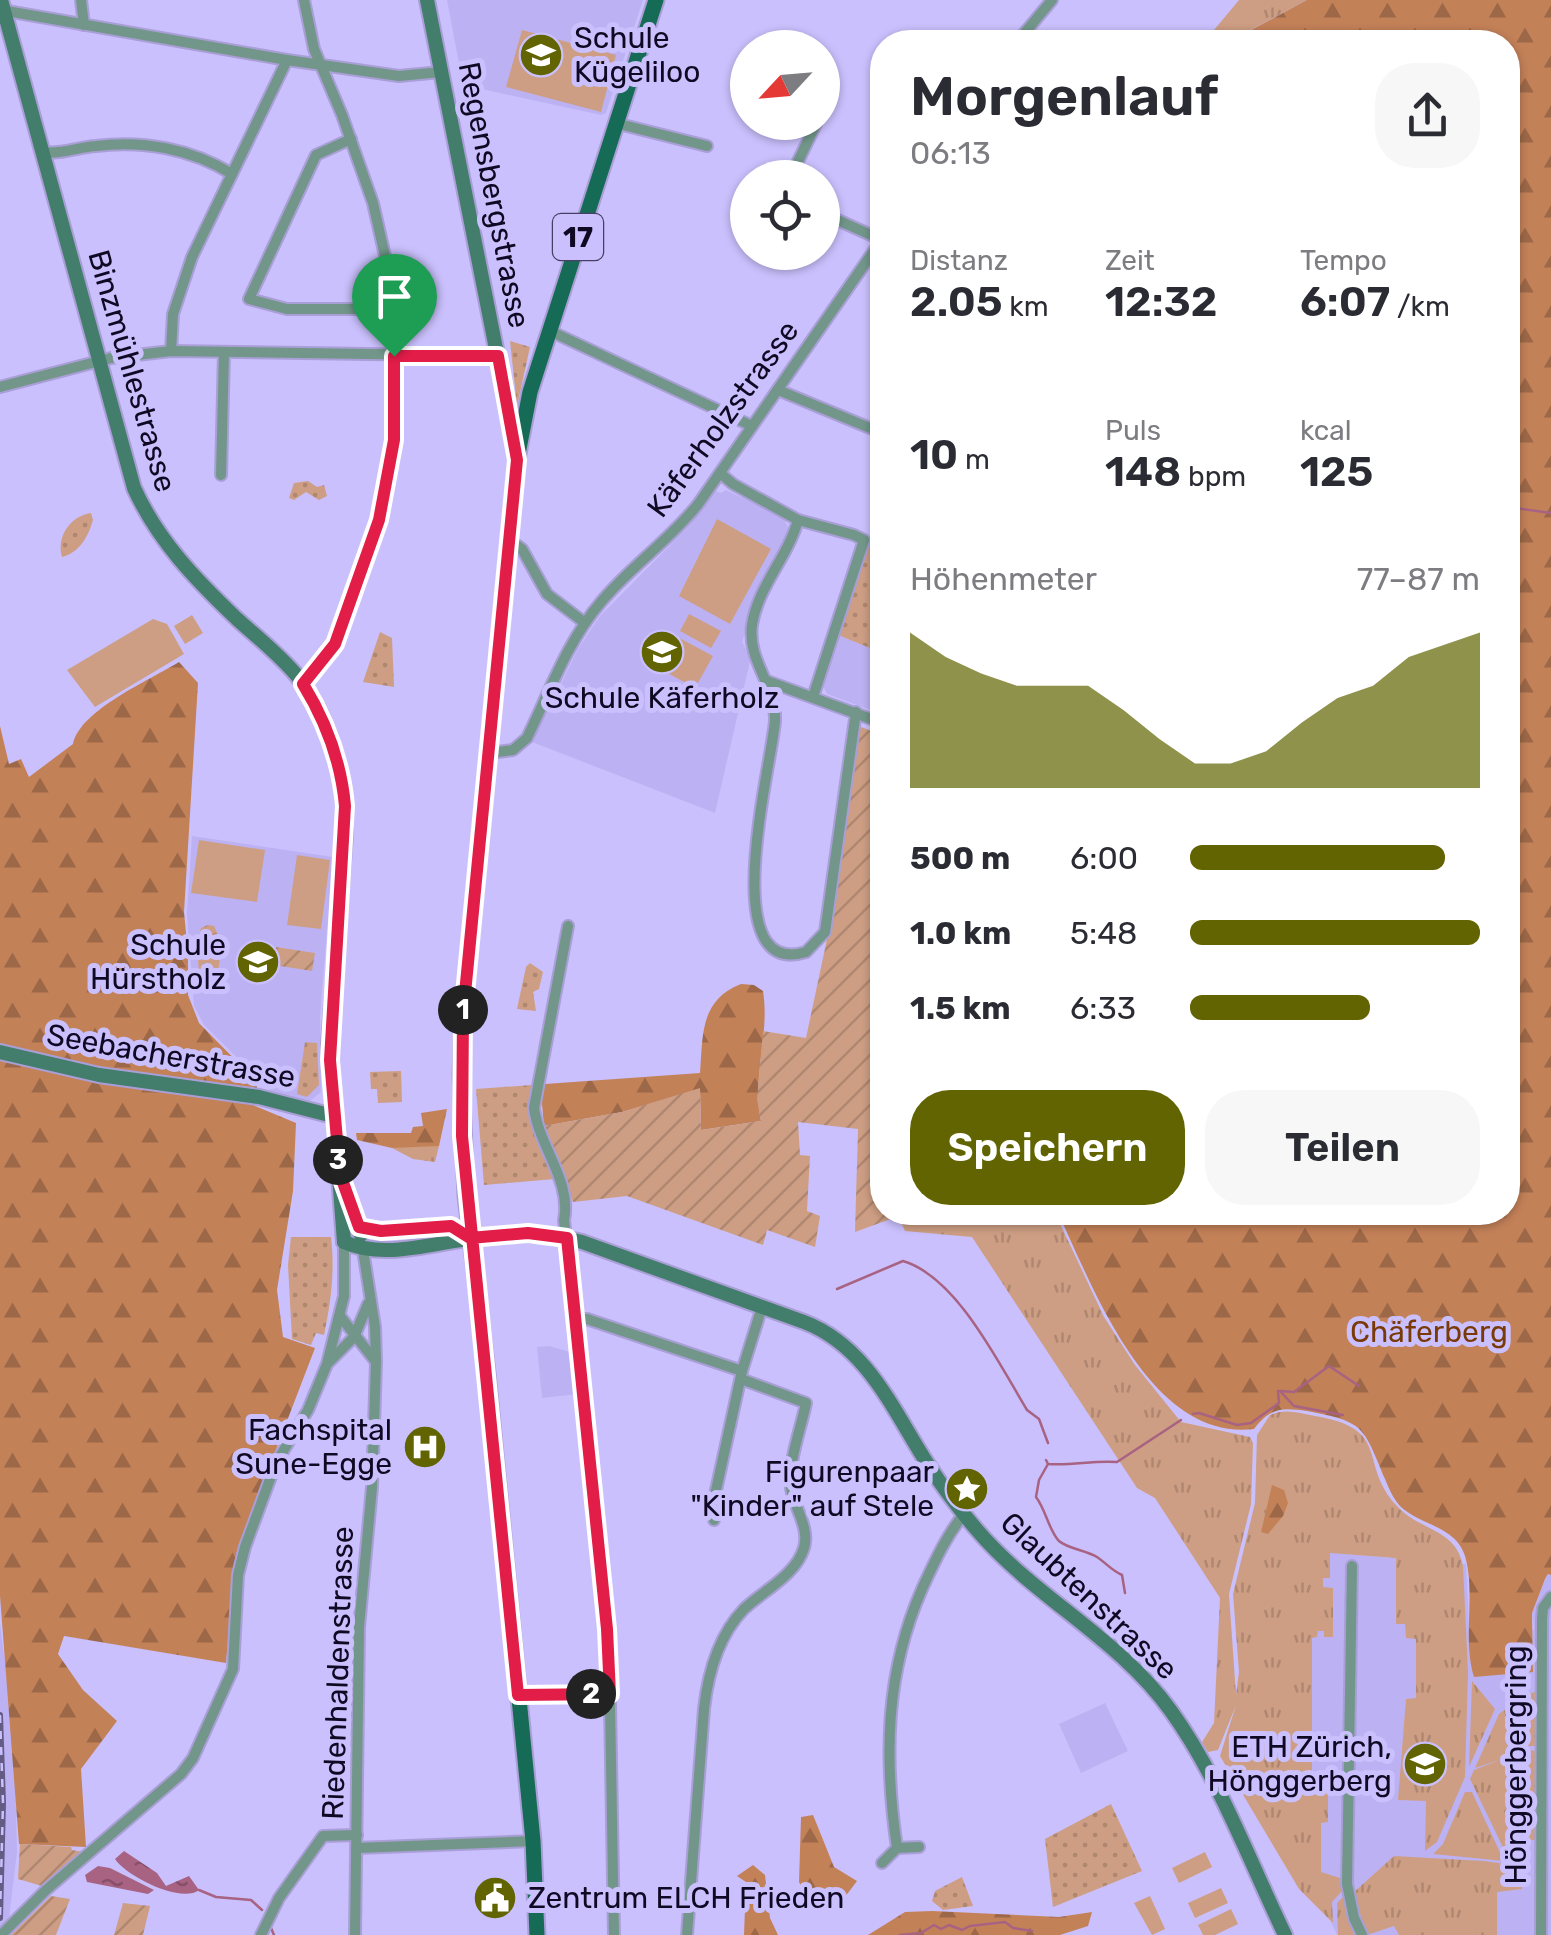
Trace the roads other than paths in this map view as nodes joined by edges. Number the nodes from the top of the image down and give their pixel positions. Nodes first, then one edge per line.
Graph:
1 (81, 0) edge
2 (304, 0) edge
3 (427, 0) edge
4 (656, 0) edge
5 (1048, 1) edge
6 (2, 7) edge
7 (84, 25) junction
8 (1028, 30) edge
9 (287, 60) junction
10 (322, 63) junction
11 (441, 72) junction
12 (615, 123) junction
13 (351, 139) junction
14 (707, 146) dead end
15 (42, 152) junction
16 (232, 174) junction
17 (840, 221) edge
18 (870, 234) edge
19 (870, 256) edge
20 (394, 309) junction
21 (548, 330) junction
22 (171, 350) junction
23 (224, 352) junction
24 (394, 356) junction
25 (498, 356) junction
26 (98, 362) junction
27 (0, 386) edge
28 (778, 390) junction
29 (752, 426) junction
30 (870, 428) edge
31 (517, 460) junction
32 (720, 473) junction
33 (221, 475) dead end
34 (798, 520) junction
35 (510, 540) junction
36 (585, 623) junction
37 (767, 681) junction
38 (303, 684) junction
39 (813, 697) junction
40 (856, 712) junction
41 (870, 718) edge
42 (490, 753) junction
43 (568, 926) dead end
44 (0, 1052) edge
45 (333, 1116) junction
46 (340, 1174) junction
47 (359, 1227) junction
48 (470, 1238) junction
49 (567, 1238) junction
50 (344, 1242) junction
51 (363, 1250) junction
52 (344, 1296) junction
53 (370, 1300) junction
54 (762, 1308) junction
55 (340, 1316) junction
56 (574, 1319) junction
57 (354, 1337) junction
58 (376, 1362) junction
59 (327, 1364) junction
60 (741, 1375) junction
61 (964, 1514) junction
62 (714, 1520) dead end
63 (1352, 1566) dead end
64 (1551, 1597) edge
65 (610, 1694) junction
66 (518, 1695) junction
67 (356, 1835) junction
68 (533, 1841) junction
69 (918, 1846) dead end
70 (357, 1848) junction
71 (896, 1848) junction
72 (882, 1863) dead end
73 (0, 1935) edge
74 (261, 1935) edge
75 (355, 1935) edge
76 (537, 1935) edge
77 (614, 1935) edge
78 (687, 1935) edge
79 (1286, 1935) edge
80 (1362, 1935) edge
81 (1541, 1935) edge

1 - 7 street
2 - 10 street
3 - 11 street, Regensbergstrasse
4 - 12 main road, 17
5 - 8 street
6 - 7 street
6 - 15 street, Binzmühlestrasse
7 - 9 street
9 - 10 street
9 - 16 street
10 - 11 street
10 - 13 street
11 - 25 street, Regensbergstrasse
12 - 14 street
12 - 21 main road, 17
13 - 20 street
13 - 20 street
15 - 16 street
15 - 26 street, Binzmühlestrasse
16 - 22 street
17 - 18 street
19 - 28 street, Käferholzstrasse
20 - 24 street
21 - 29 street
21 - 31 main road, 17
22 - 23 street
22 - 26 street
23 - 24 street
23 - 33 street
24 - 25 street
24 - 38 street
25 - 31 street, Regensbergstrasse
26 - 27 street
26 - 38 street, Binzmühlestrasse
28 - 29 street, Käferholzstrasse
28 - 30 street
29 - 32 street, Käferholzstrasse
31 - 35 main road, 17
32 - 34 street
32 - 36 street, Käferholzstrasse
34 - 37 street
34 - 39 street
35 - 36 street
35 - 42 main road, 17
36 - 42 street, Käferholzstrasse
37 - 39 street
37 - 40 street
38 - 45 street, Binzmühlestrasse
39 - 40 street
40 - 41 street
42 - 48 main road, 17
43 - 49 street
44 - 45 street, Seebacherstrasse
45 - 46 street, Binzmühlestrasse
46 - 47 street, Binzmühlestrasse
46 - 50 street, Binzmühlestrasse
47 - 48 street
47 - 50 street
47 - 51 street, Binzmühlestrasse
48 - 49 street, Glaubtenstrasse
48 - 51 street
48 - 66 main road, 17
49 - 54 street, Glaubtenstrasse
49 - 56 street
50 - 51 street
50 - 52 street
51 - 53 street, Riedenhaldenstrasse
52 - 53 street
52 - 55 street
53 - 57 street
53 - 58 street, Riedenhaldenstrasse
54 - 60 street
54 - 61 street, Glaubtenstrasse
55 - 57 street
55 - 59 street
56 - 60 street
56 - 65 street
57 - 58 street
57 - 59 street
58 - 67 street, Riedenhaldenstrasse
59 - 73 street
60 - 62 street
60 - 78 street
61 - 71 street
61 - 79 street, Glaubtenstrasse
63 - 80 street
64 - 81 street, Hönggerbergring
65 - 66 street
65 - 77 street
66 - 68 main road, 17
67 - 70 street
67 - 74 street, Riedenhaldenstrasse
68 - 70 street
68 - 76 main road, 17
69 - 71 street
70 - 75 street
71 - 72 street

